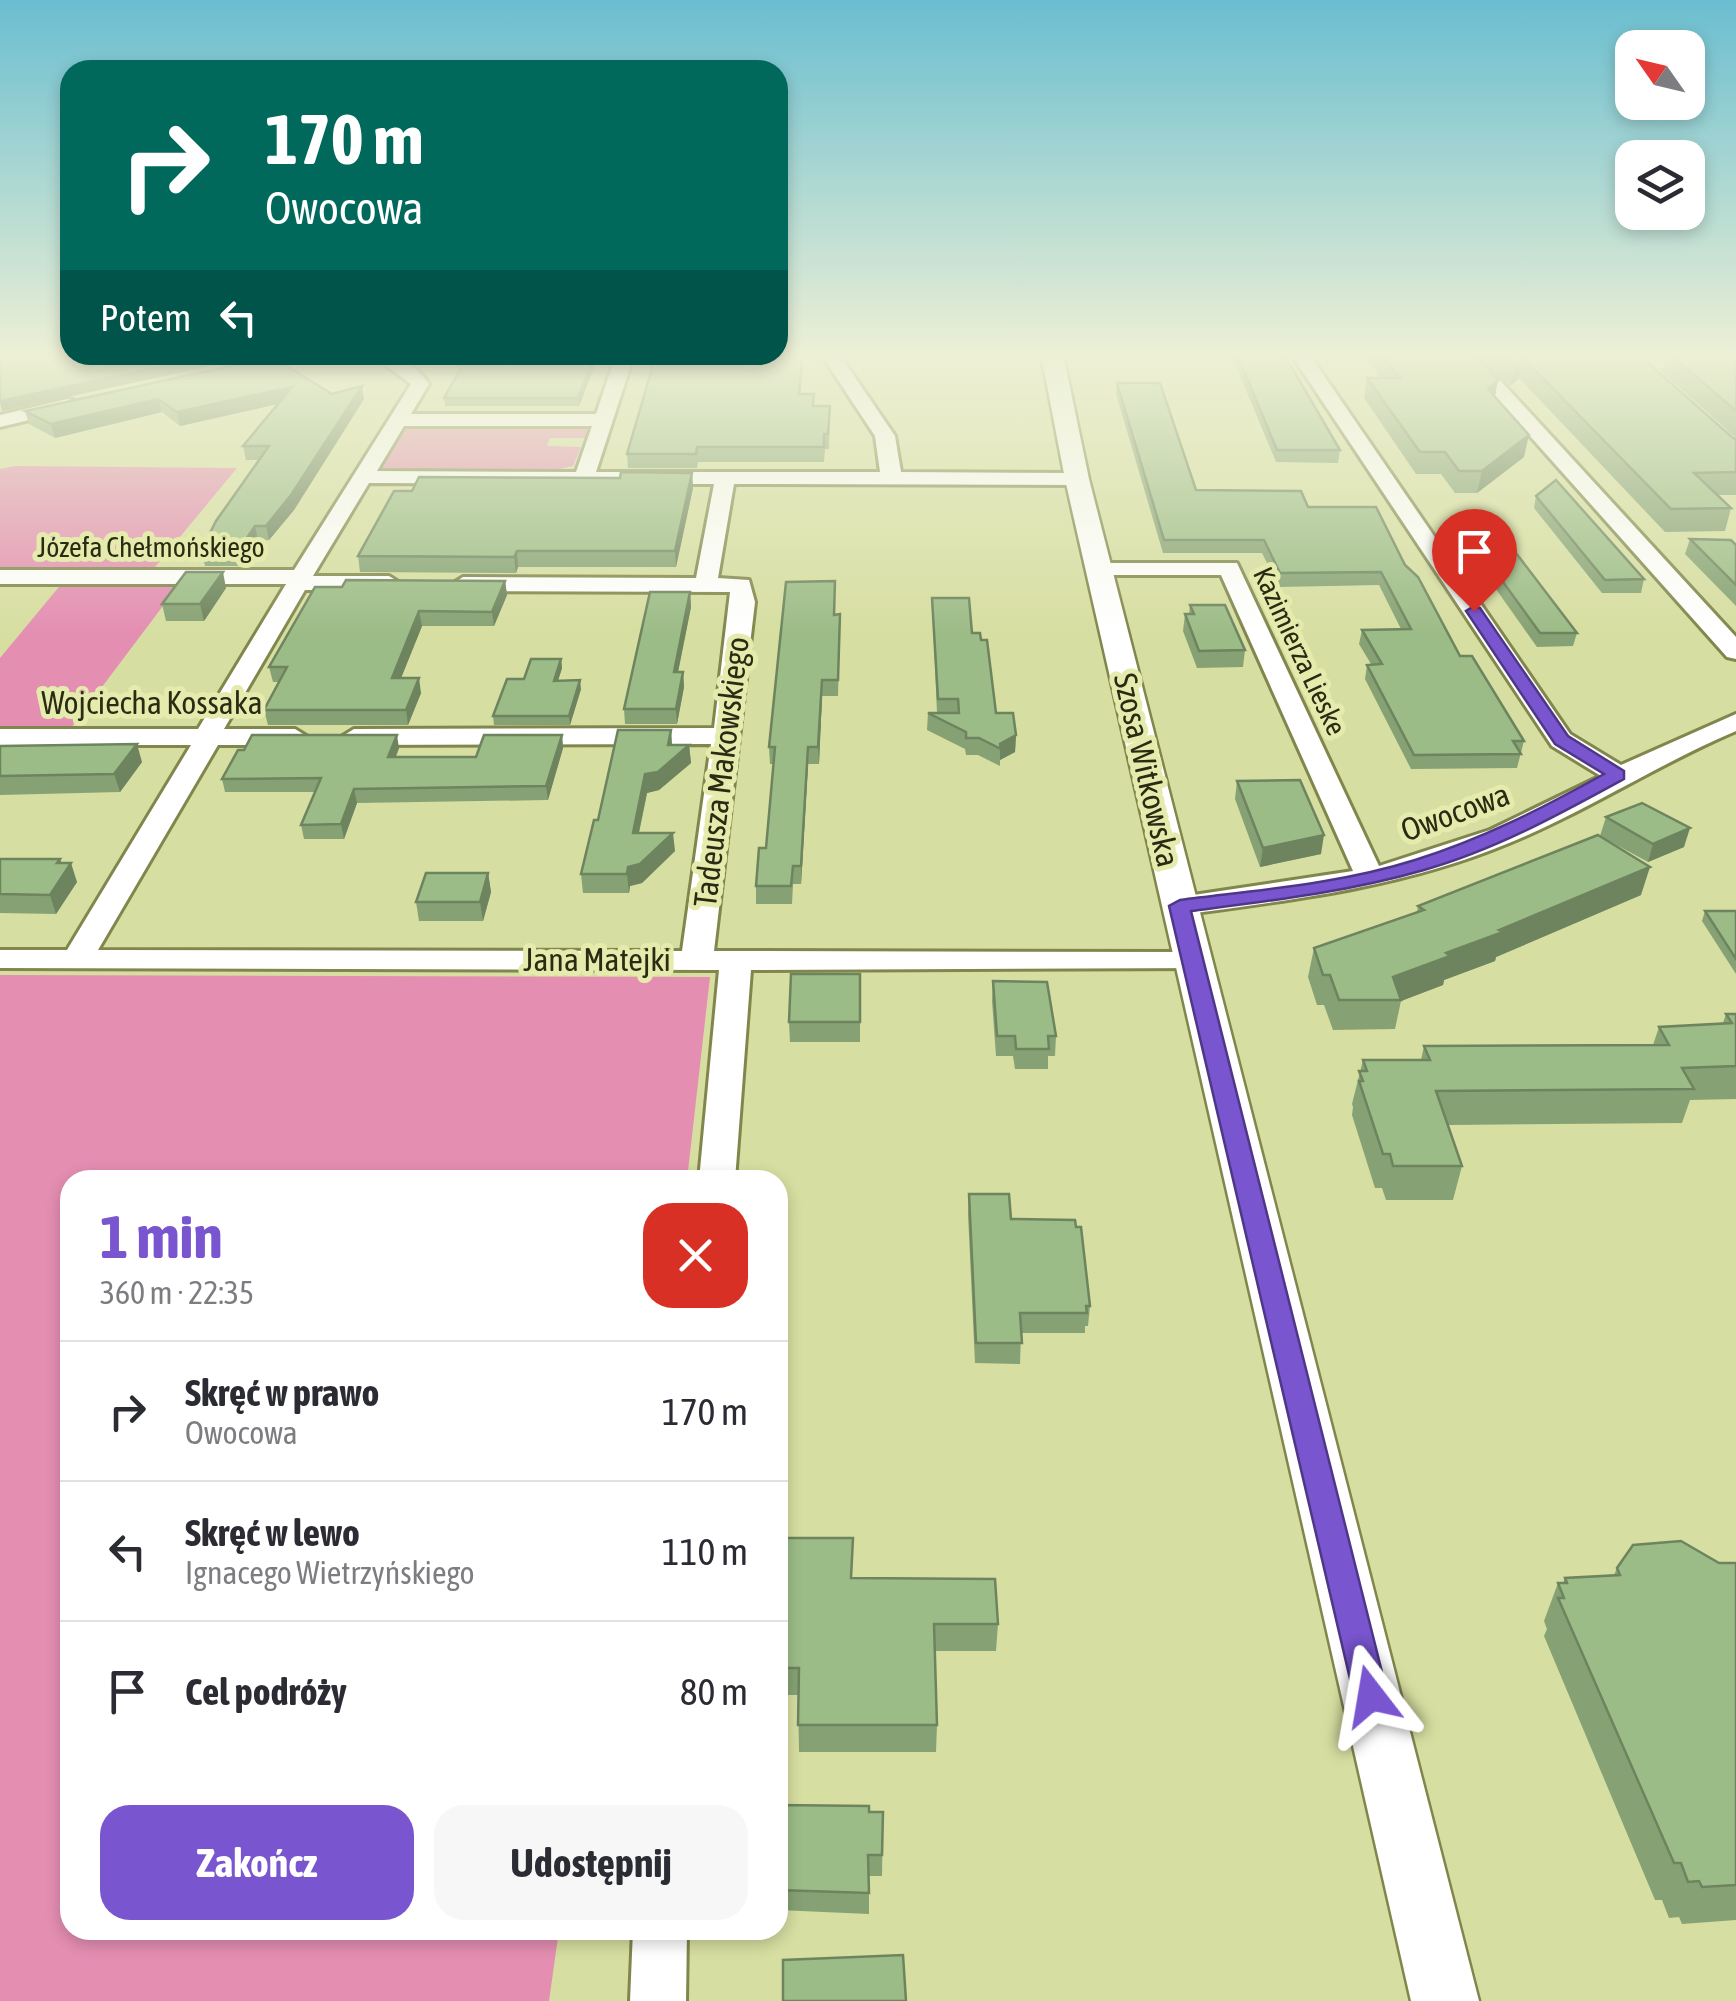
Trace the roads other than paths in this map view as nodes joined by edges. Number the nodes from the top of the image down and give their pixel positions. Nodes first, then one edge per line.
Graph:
1 (382, 447) edge
2 (593, 447) edge
3 (887, 447) edge
4 (1071, 447) edge
5 (1363, 447) edge
6 (1551, 447) edge
7 (585, 476) junction
8 (724, 476) junction
9 (891, 476) junction
10 (363, 477) junction
11 (1077, 480) junction
12 (1100, 568) junction
13 (0, 577) edge
14 (300, 580) junction
15 (706, 585) junction
16 (740, 585) joint
17 (1736, 652) edge
18 (1736, 722) edge
19 (0, 736) edge
20 (724, 736) junction
21 (209, 737) junction
22 (1618, 775) junction
23 (1370, 877) junction
24 (1180, 906) junction
25 (0, 959) edge
26 (78, 959) junction
27 (697, 959) junction
28 (736, 960) junction
29 (1194, 961) junction
30 (718, 1170) edge
31 (660, 1940) edge
32 (658, 2001) edge
33 (1445, 2001) edge

1 - 10 street
2 - 7 street
3 - 9 street
4 - 11 street, Szosa Witkowska
5 - 22 street
6 - 17 street
7 - 8 street
7 - 10 street
8 - 9 street
8 - 15 street
9 - 11 street
10 - 14 street
11 - 12 street, Szosa Witkowska
12 - 23 street, Kazimierza Lieske
12 - 24 street, Szosa Witkowska
13 - 14 street, Józefa Chełmońskiego
14 - 15 street, Józefa Chełmońskiego
14 - 21 street
15 - 16 street, Józefa Chełmońskiego
16 - 20 street, Tadeusza Makowskiego
18 - 22 street, Owocowa
19 - 21 street, Wojciecha Kossaka
20 - 21 street, Wojciecha Kossaka
20 - 27 street, Tadeusza Makowskiego
21 - 26 street
22 - 23 street, Owocowa
23 - 24 street, Owocowa
24 - 29 street, Szosa Witkowska
25 - 26 street, Jana Matejki
26 - 27 street, Jana Matejki
27 - 28 street, Jana Matejki
28 - 29 street, Jana Matejki
28 - 30 street
29 - 33 street, Szosa Witkowska
31 - 32 street

